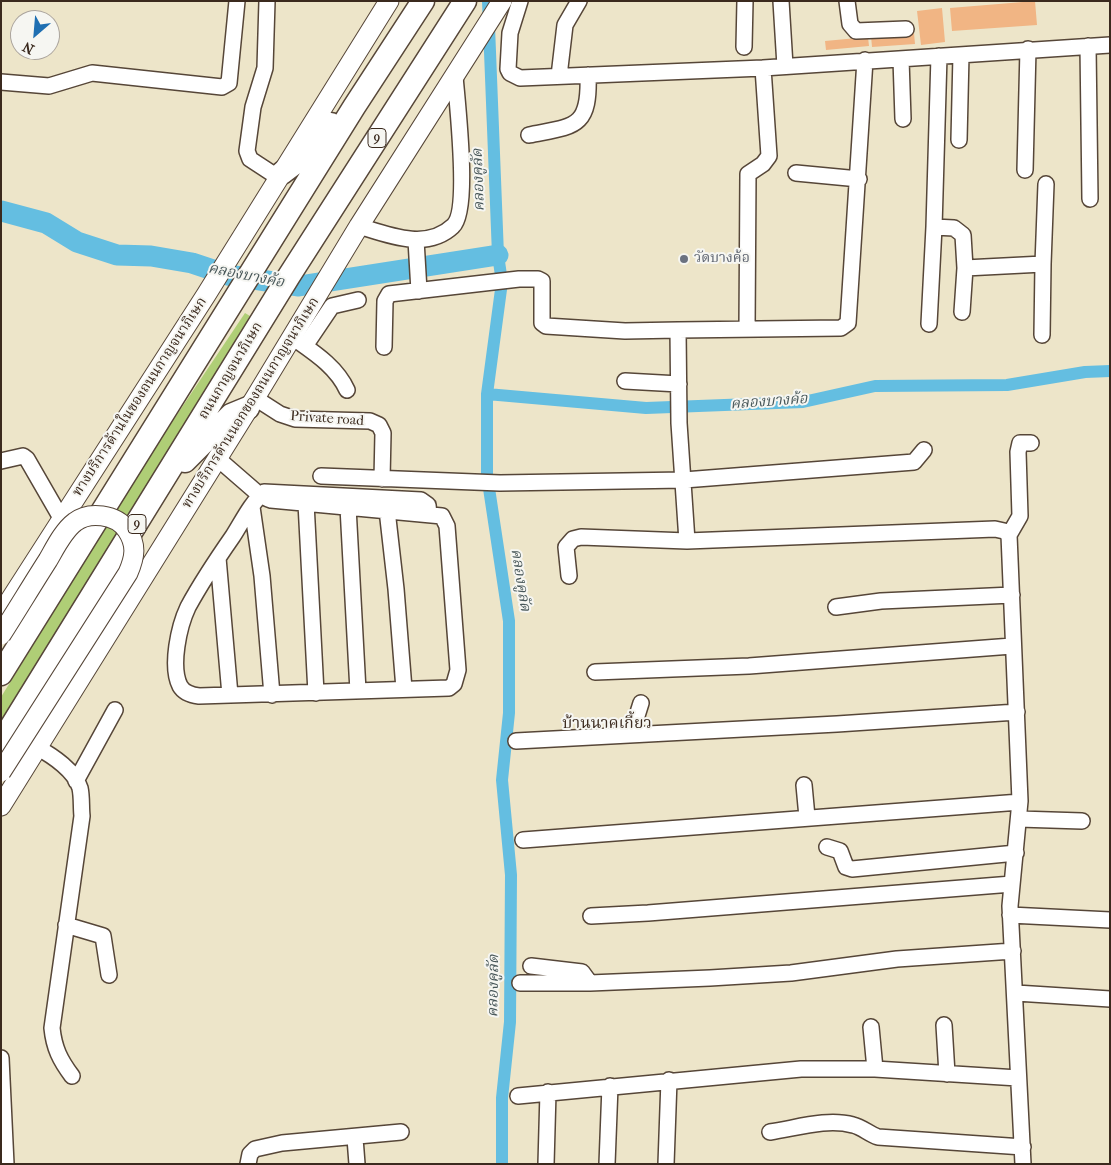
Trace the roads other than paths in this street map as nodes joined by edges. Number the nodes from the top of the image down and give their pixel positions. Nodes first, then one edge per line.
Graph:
1 (237, 1) edge
2 (267, 1) edge
3 (389, 1) edge
4 (423, 1) edge
5 (465, 1) edge
6 (502, 1) edge
7 (520, 1) edge
8 (579, 1) edge
9 (745, 1) edge
10 (781, 1) edge
11 (847, 1) edge
12 (906, 29) dead end
13 (1110, 44) edge
14 (1088, 46) junction
15 (744, 47) dead end
16 (1028, 49) junction
17 (961, 55) junction
18 (939, 56) junction
19 (901, 58) junction
20 (865, 60) junction
21 (785, 66) junction
22 (763, 68) junction
23 (588, 75) junction
24 (455, 76) junction
25 (559, 76) junction
26 (1, 82) edge
27 (354, 107) junction
28 (903, 119) dead end
29 (529, 135) dead end
30 (959, 140) dead end
31 (1025, 170) dead end
32 (796, 173) dead end
33 (281, 176) junction
34 (859, 179) junction
35 (1046, 184) dead end
36 (1090, 199) dead end
37 (359, 226) junction
38 (934, 228) junction
39 (416, 240) junction
40 (1043, 264) junction
41 (965, 268) junction
42 (418, 284) junction
43 (358, 300) dead end
44 (962, 312) dead end
45 (929, 324) dead end
46 (747, 329) junction
47 (678, 330) junction
48 (1042, 335) dead end
49 (299, 342) junction
50 (384, 347) dead end
51 (625, 381) dead end
52 (679, 384) junction
53 (347, 390) dead end
54 (252, 403) junction
55 (1031, 443) dead end
56 (924, 450) dead end
57 (217, 458) junction
58 (1, 461) edge
59 (171, 470) junction
60 (321, 476) dead end
61 (382, 478) junction
62 (684, 480) junction
63 (256, 501) junction
64 (306, 503) junction
65 (348, 507) junction
66 (386, 510) junction
67 (429, 514) junction
68 (61, 518) junction
69 (1009, 535) junction
70 (687, 541) junction
71 (218, 558) junction
72 (569, 576) dead end
73 (1012, 595) junction
74 (836, 607) dead end
75 (1, 614) edge
76 (1, 635) edge
77 (1012, 646) junction
78 (595, 672) dead end
79 (1, 674) edge
80 (404, 690) junction
81 (358, 691) junction
82 (316, 693) junction
83 (272, 694) junction
84 (230, 695) junction
85 (641, 704) dead end
86 (115, 710) dead end
87 (1017, 712) junction
88 (631, 735) junction
89 (516, 742) dead end
90 (1, 743) edge
91 (38, 748) junction
92 (1, 772) edge
93 (76, 781) junction
94 (804, 785) dead end
95 (1020, 802) junction
96 (1, 806) edge
97 (807, 817) junction
98 (1019, 819) junction
99 (1082, 821) dead end
100 (523, 840) dead end
101 (827, 847) dead end
102 (1016, 853) junction
103 (1012, 884) junction
104 (1010, 915) junction
105 (592, 916) dead end
106 (1110, 920) edge
107 (66, 925) junction
108 (1013, 952) junction
109 (531, 966) dead end
110 (109, 975) dead end
111 (520, 983) dead end
112 (590, 983) junction
113 (1016, 993) junction
114 (1110, 999) edge
115 (944, 1025) dead end
116 (871, 1027) dead end
117 (1, 1058) edge
118 (875, 1069) junction
119 (946, 1074) junction
120 (72, 1076) dead end
121 (1018, 1078) junction
122 (669, 1080) junction
123 (610, 1086) junction
124 (548, 1092) junction
125 (518, 1096) dead end
126 (402, 1132) dead end
127 (770, 1132) dead end
128 (356, 1138) junction
129 (1022, 1147) junction
130 (6, 1164) edge
131 (248, 1164) edge
132 (357, 1164) edge
133 (546, 1164) edge
134 (607, 1164) edge
135 (666, 1164) edge
136 (1024, 1164) edge

1 - 26 street
2 - 33 street
3 - 33 main road, ทางบริการด้านในของถนนกาญจนาภิเษก
4 - 27 highway
5 - 59 highway, ถนนกาญจนาภิเษก / 9
6 - 24 main road, ทางบริการด้านนอกของถนนกาญจนาภิเษก
7 - 25 street
8 - 25 street
9 - 15 street
10 - 21 street
11 - 12 street
13 - 14 street
14 - 16 street
14 - 36 street
16 - 17 street
16 - 31 street
17 - 18 street
17 - 30 street
18 - 19 street
18 - 38 street
19 - 20 street
19 - 28 street
20 - 21 street
20 - 34 street
21 - 22 street
22 - 23 street
22 - 46 street
23 - 25 street
23 - 29 street
24 - 37 main road, ทางบริการด้านนอกของถนนกาญจนาภิเษก
24 - 39 street
27 - 33 highway
27 - 79 highway
32 - 34 street
33 - 68 main road, ทางบริการด้านในของถนนกาญจนาภิเษก
34 - 46 street
35 - 40 street
37 - 39 street
37 - 49 main road, ทางบริการด้านนอกของถนนกาญจนาภิเษก
38 - 41 street
38 - 45 street
39 - 42 street
40 - 41 street
40 - 48 street
41 - 44 street
42 - 47 street
42 - 50 street
43 - 49 street
46 - 47 street
47 - 52 street
49 - 53 street
49 - 54 main road, ทางบริการด้านนอกของถนนกาญจนาภิเษก
51 - 52 street
52 - 62 street
54 - 57 main road, ทางบริการด้านนอกของถนนกาญจนาภิเษก
54 - 59 highway
54 - 61 street, Private road
55 - 69 street
56 - 62 street
57 - 63 street
57 - 91 main road, ทางบริการด้านนอกของถนนกาญจนาภิเษก
58 - 68 street
59 - 90 highway, ถนนกาญจนาภิเษก / 9
60 - 61 street
61 - 62 street
62 - 70 street
63 - 64 street
63 - 67 street
63 - 71 street
63 - 83 street
64 - 65 street
64 - 82 street
65 - 66 street
65 - 81 street
66 - 67 street
66 - 80 street
67 - 80 street
68 - 75 main road, ทางบริการด้านในของถนนกาญจนาภิเษก
69 - 70 street
69 - 73 street
70 - 72 street
71 - 84 street
71 - 84 street
73 - 74 street
73 - 77 street
76 - 92 main road, bridge
77 - 78 street
77 - 87 street
80 - 81 street
81 - 82 street
82 - 83 street
83 - 84 street
85 - 88 street
86 - 93 street
87 - 88 street
87 - 95 street
88 - 89 street
91 - 93 street
91 - 96 main road, ทางบริการด้านนอกของถนนกาญจนาภิเษก
93 - 107 street
94 - 97 street
95 - 97 street
95 - 98 street
97 - 100 street
98 - 99 street
98 - 102 street
101 - 102 street
102 - 103 street
103 - 104 street
103 - 105 street
104 - 106 street
104 - 108 street
107 - 110 street
107 - 120 street
108 - 112 street
108 - 113 street
109 - 112 street
111 - 112 street
113 - 114 street
113 - 121 street
115 - 119 street
116 - 118 street
117 - 130 street
118 - 119 street
118 - 122 street
119 - 121 street
121 - 129 street
122 - 123 street
122 - 135 street
123 - 124 street
123 - 134 street
124 - 125 street
124 - 133 street
126 - 128 street
127 - 129 street
128 - 131 street
128 - 132 street
129 - 136 street

